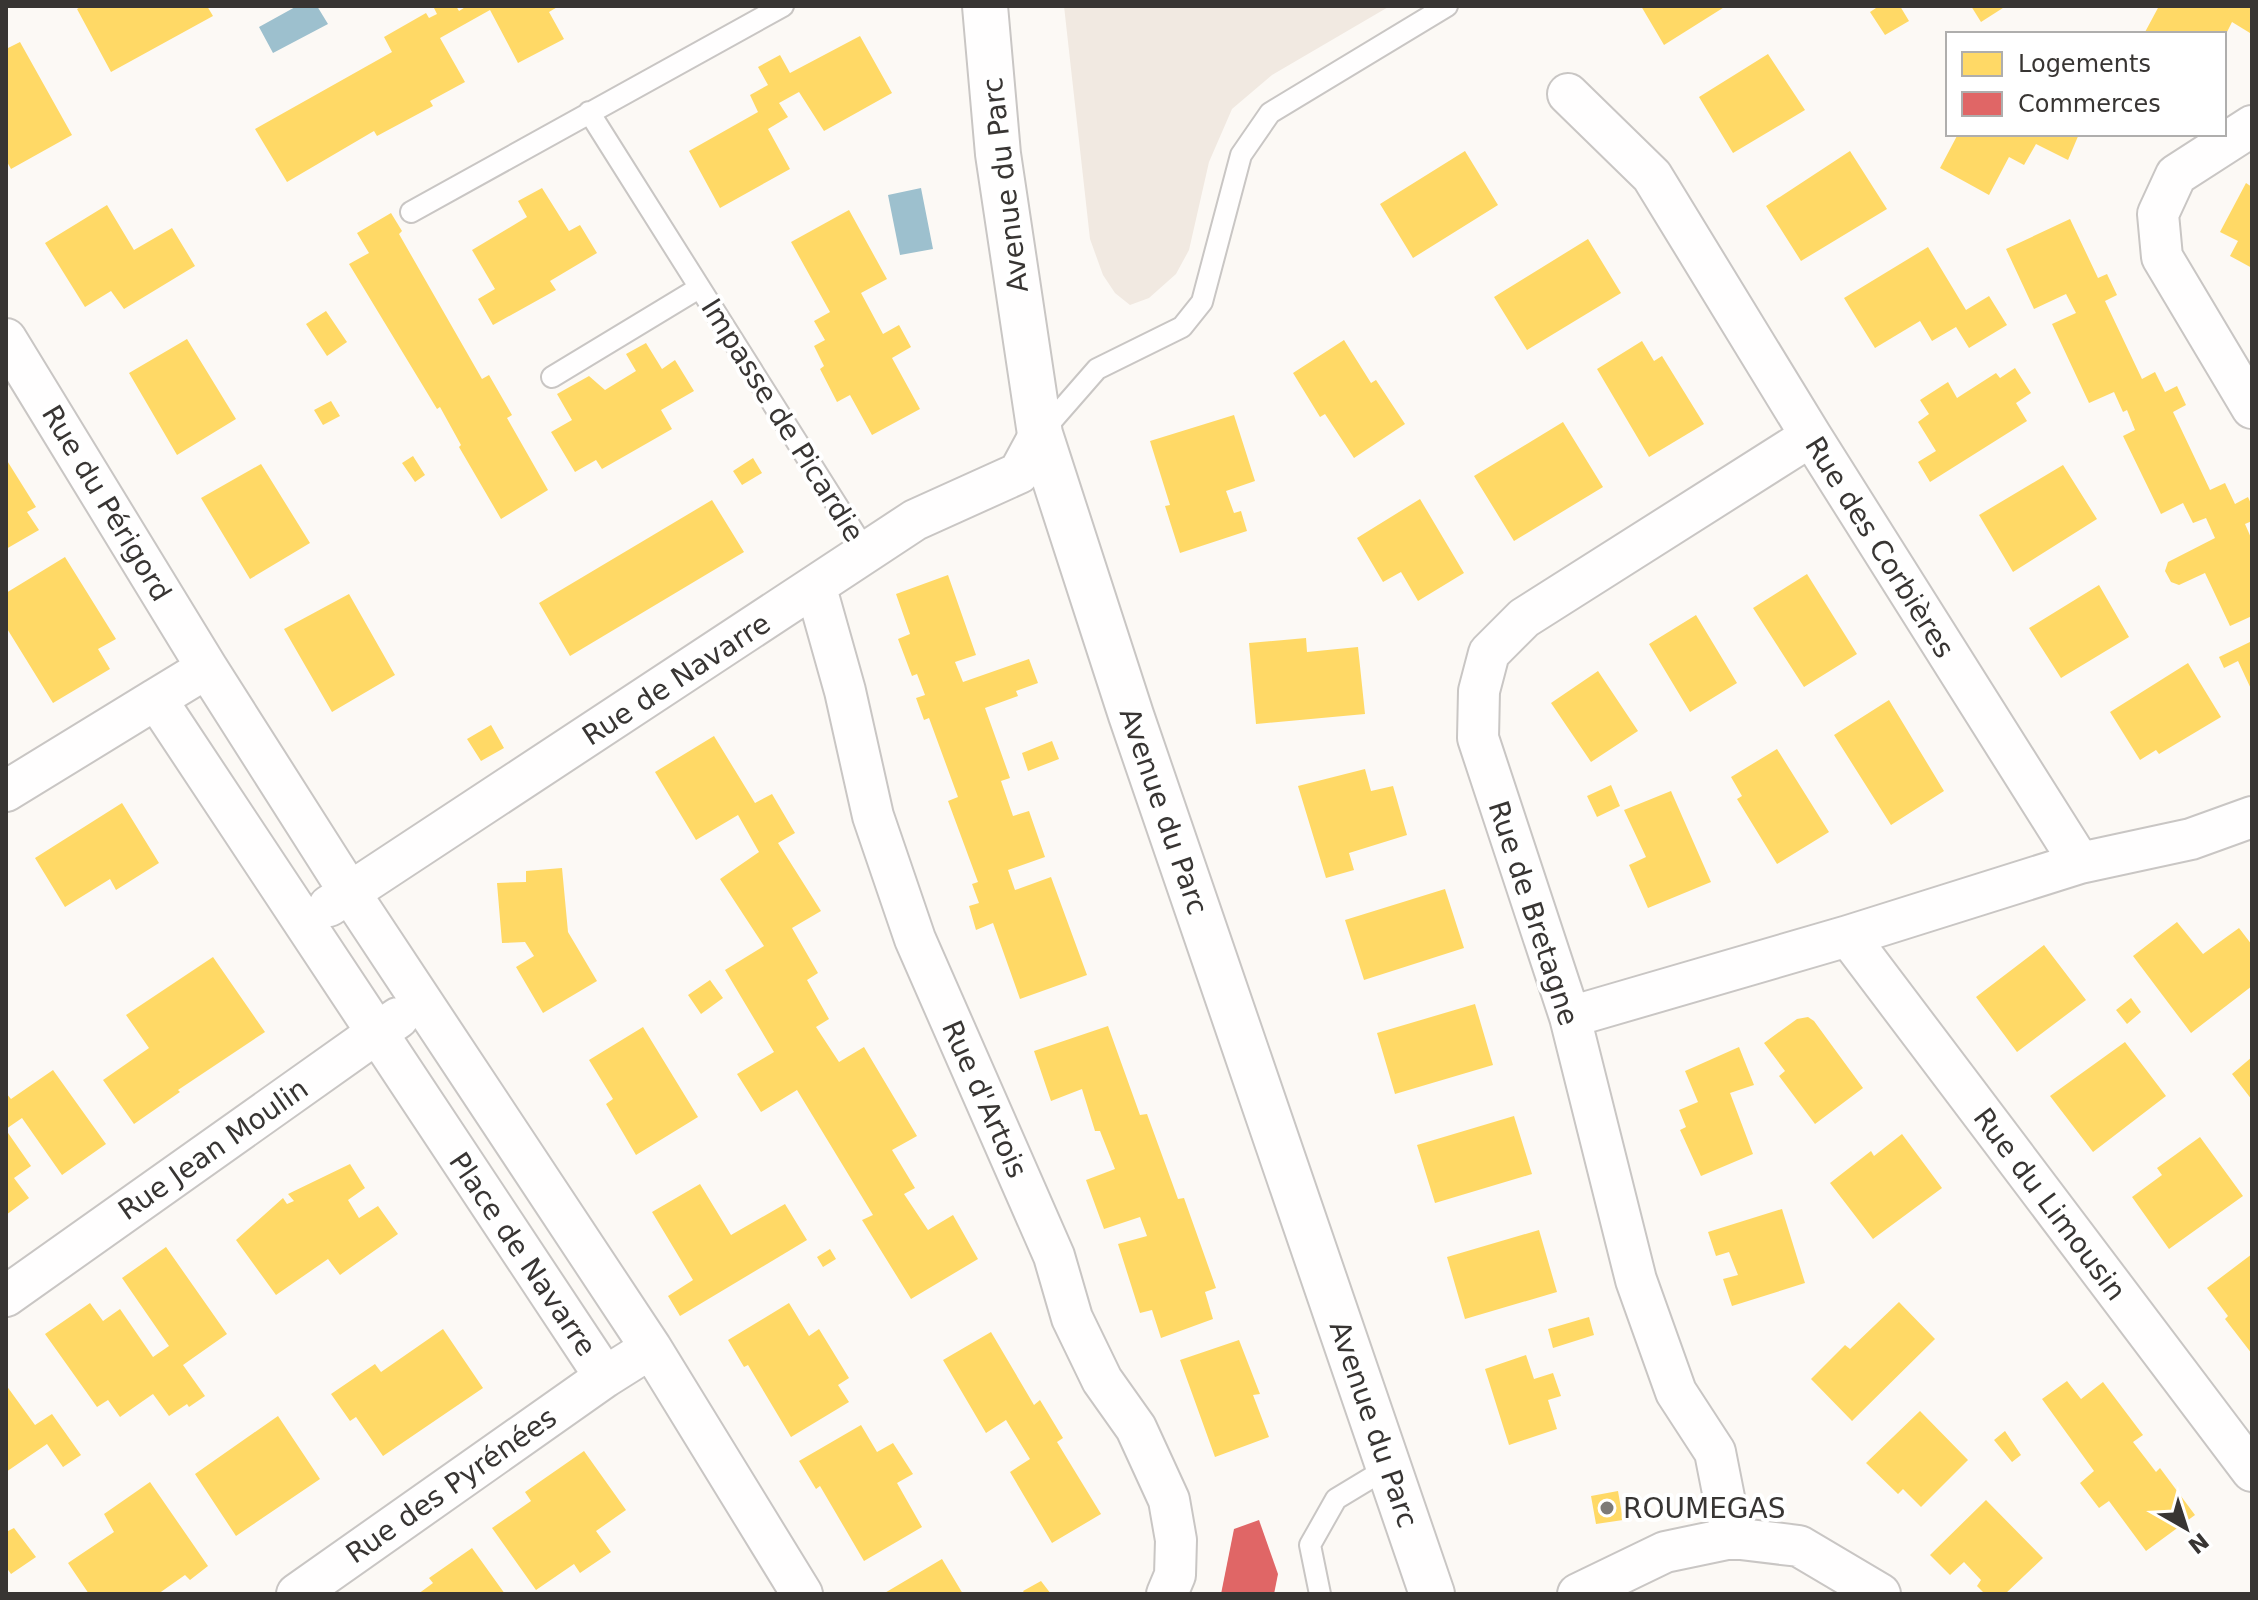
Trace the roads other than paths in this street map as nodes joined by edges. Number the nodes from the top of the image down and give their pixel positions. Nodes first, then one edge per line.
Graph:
1 (783, 6) edge
2 (985, 6) edge
3 (1447, 6) edge
4 (1568, 94) dead end
5 (589, 112) junction
6 (2252, 126) edge
7 (411, 212) dead end
8 (699, 288) junction
9 (6, 339) edge
10 (552, 377) dead end
11 (2252, 408) edge
12 (1040, 434) junction
13 (1811, 436) junction
14 (867, 553) junction
15 (816, 588) junction
16 (207, 668) junction
17 (156, 699) junction
18 (6, 791) edge
19 (2252, 817) edge
20 (2080, 863) junction
21 (350, 893) junction
22 (303, 922) junction
23 (1848, 936) junction
24 (420, 1001) junction
25 (1570, 1017) junction
26 (376, 1033) junction
27 (6, 1296) edge
28 (651, 1348) junction
29 (605, 1377) junction
30 (1389, 1467) junction
31 (2252, 1471) edge
32 (1732, 1538) junction
33 (297, 1594) edge
34 (802, 1594) edge
35 (1167, 1594) edge
36 (1320, 1594) edge
37 (1432, 1594) edge
38 (1578, 1594) edge
39 (1880, 1594) edge

1 - 5 lane
2 - 12 street, Avenue du Parc
3 - 12 lane
4 - 13 street, Rue des Corbières
5 - 7 lane
5 - 8 lane, Impasse de Picardie
6 - 11 street
8 - 10 lane, Impasse de Picardie
8 - 14 lane, Impasse de Picardie
9 - 16 street, Rue du Périgord
12 - 14 street, Rue de Navarre
12 - 30 street, Avenue du Parc
13 - 20 street, Rue des Corbières
13 - 25 street, Rue de Bretagne
14 - 15 street, Rue de Navarre
15 - 21 street, Rue de Navarre
15 - 35 street, Rue d'Artois
16 - 17 street
16 - 21 street, Place de Navarre
17 - 18 street
17 - 22 street, Place de Navarre
19 - 20 street
20 - 23 street
21 - 22 street, Rue de Navarre
21 - 24 street, Place de Navarre
22 - 26 street, Place de Navarre
23 - 25 street
23 - 31 street, Rue du Limousin
24 - 26 street, Rue Jean Moulin
24 - 28 street, Place de Navarre
25 - 32 street, Rue de Bretagne
26 - 27 street, Rue Jean Moulin
26 - 29 street, Place de Navarre
28 - 29 street, Place de Navarre
28 - 34 street
29 - 33 street, Rue des Pyrénées
30 - 36 lane
30 - 37 street, Avenue du Parc
32 - 38 street
32 - 39 street

